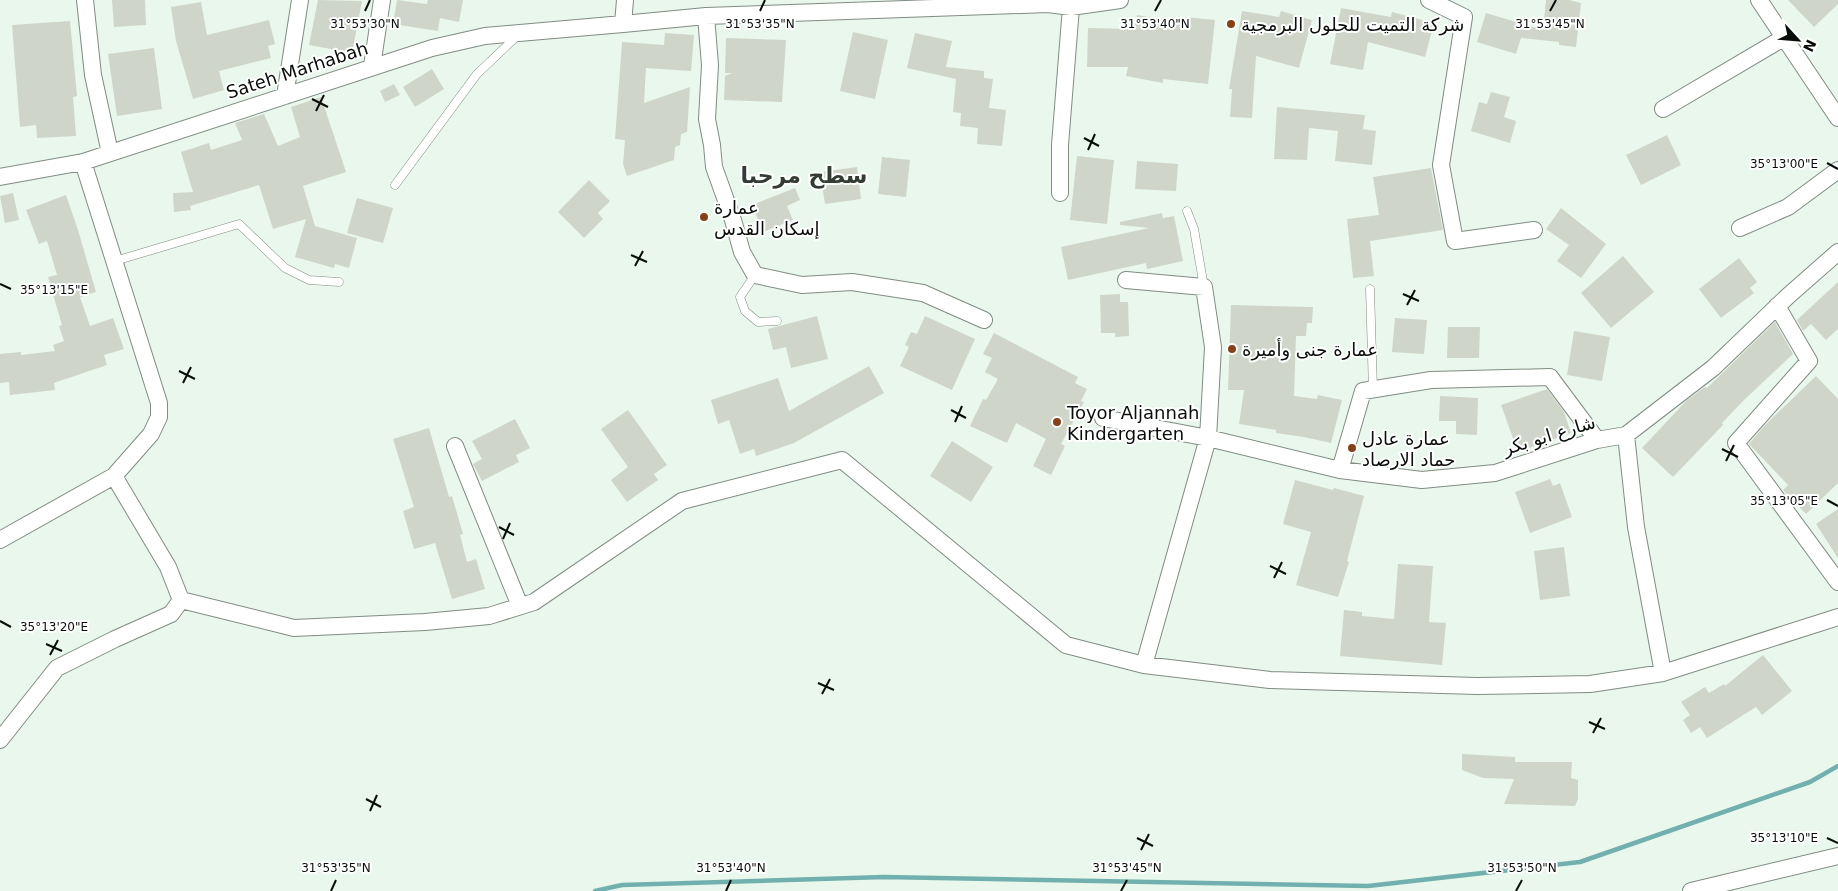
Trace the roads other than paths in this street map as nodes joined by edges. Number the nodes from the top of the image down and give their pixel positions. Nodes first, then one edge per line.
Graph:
1 (85, 0) edge
2 (300, 0) edge
3 (382, 0) edge
4 (625, 0) edge
5 (1120, 0) edge
6 (1429, 0) edge
7 (1759, 0) edge
8 (1048, 2) edge
9 (1071, 7) junction
10 (706, 16) junction
11 (623, 24) junction
12 (521, 33) junction
13 (1785, 37) junction
14 (372, 66) junction
15 (285, 96) junction
16 (1663, 109) dead end
17 (1838, 118) edge
18 (110, 153) junction
19 (83, 162) junction
20 (1838, 170) edge
21 (0, 177) edge
22 (395, 185) dead end
23 (1060, 193) dead end
24 (1187, 211) dead end
25 (1740, 228) dead end
26 (1534, 230) dead end
27 (1838, 252) edge
28 (115, 261) junction
29 (755, 275) junction
30 (1126, 280) dead end
31 (339, 282) dead end
32 (1204, 287) junction
33 (1370, 288) dead end
34 (1777, 306) junction
35 (984, 320) dead end
36 (777, 321) dead end
37 (1372, 390) junction
38 (1103, 418) dead end
39 (1626, 434) junction
40 (1208, 438) junction
41 (1598, 440) junction
42 (456, 446) dead end
43 (1340, 470) junction
44 (114, 476) junction
45 (1, 537) edge
46 (1838, 582) edge
47 (180, 600) junction
48 (520, 606) junction
49 (1838, 617) edge
50 (1144, 665) junction
51 (1663, 673) junction
52 (0, 740) edge
53 (1838, 856) edge
54 (1691, 891) edge

1 - 18 street
2 - 15 street
3 - 14 street
4 - 11 street
5 - 9 street, Sateh Marhabah
6 - 26 street
7 - 13 street
8 - 9 street, Sateh Marhabah
8 - 10 street, Sateh Marhabah
9 - 23 street
10 - 11 street, Sateh Marhabah
10 - 29 street
11 - 12 street, Sateh Marhabah
12 - 14 street, Sateh Marhabah
12 - 22 lane
13 - 16 street
13 - 17 street
14 - 15 street, Sateh Marhabah
15 - 18 street, Sateh Marhabah
18 - 19 street, Sateh Marhabah
19 - 21 street, Sateh Marhabah
19 - 28 street
20 - 25 street
24 - 32 lane
27 - 34 street, شارع ابو بكر
28 - 31 lane
28 - 44 street
29 - 35 street
29 - 36 lane
30 - 32 street
32 - 40 street
33 - 37 lane
34 - 39 street, شارع ابو بكر
34 - 46 street
37 - 41 street
37 - 43 street
38 - 40 street, شارع ابو بكر
39 - 41 street, شارع ابو بكر
39 - 51 street
40 - 43 street, شارع ابو بكر
40 - 50 street
41 - 43 street, شارع ابو بكر
42 - 48 street
44 - 45 street
44 - 47 street
47 - 48 street
47 - 52 street
48 - 50 street
49 - 51 street
50 - 51 street
53 - 54 street

